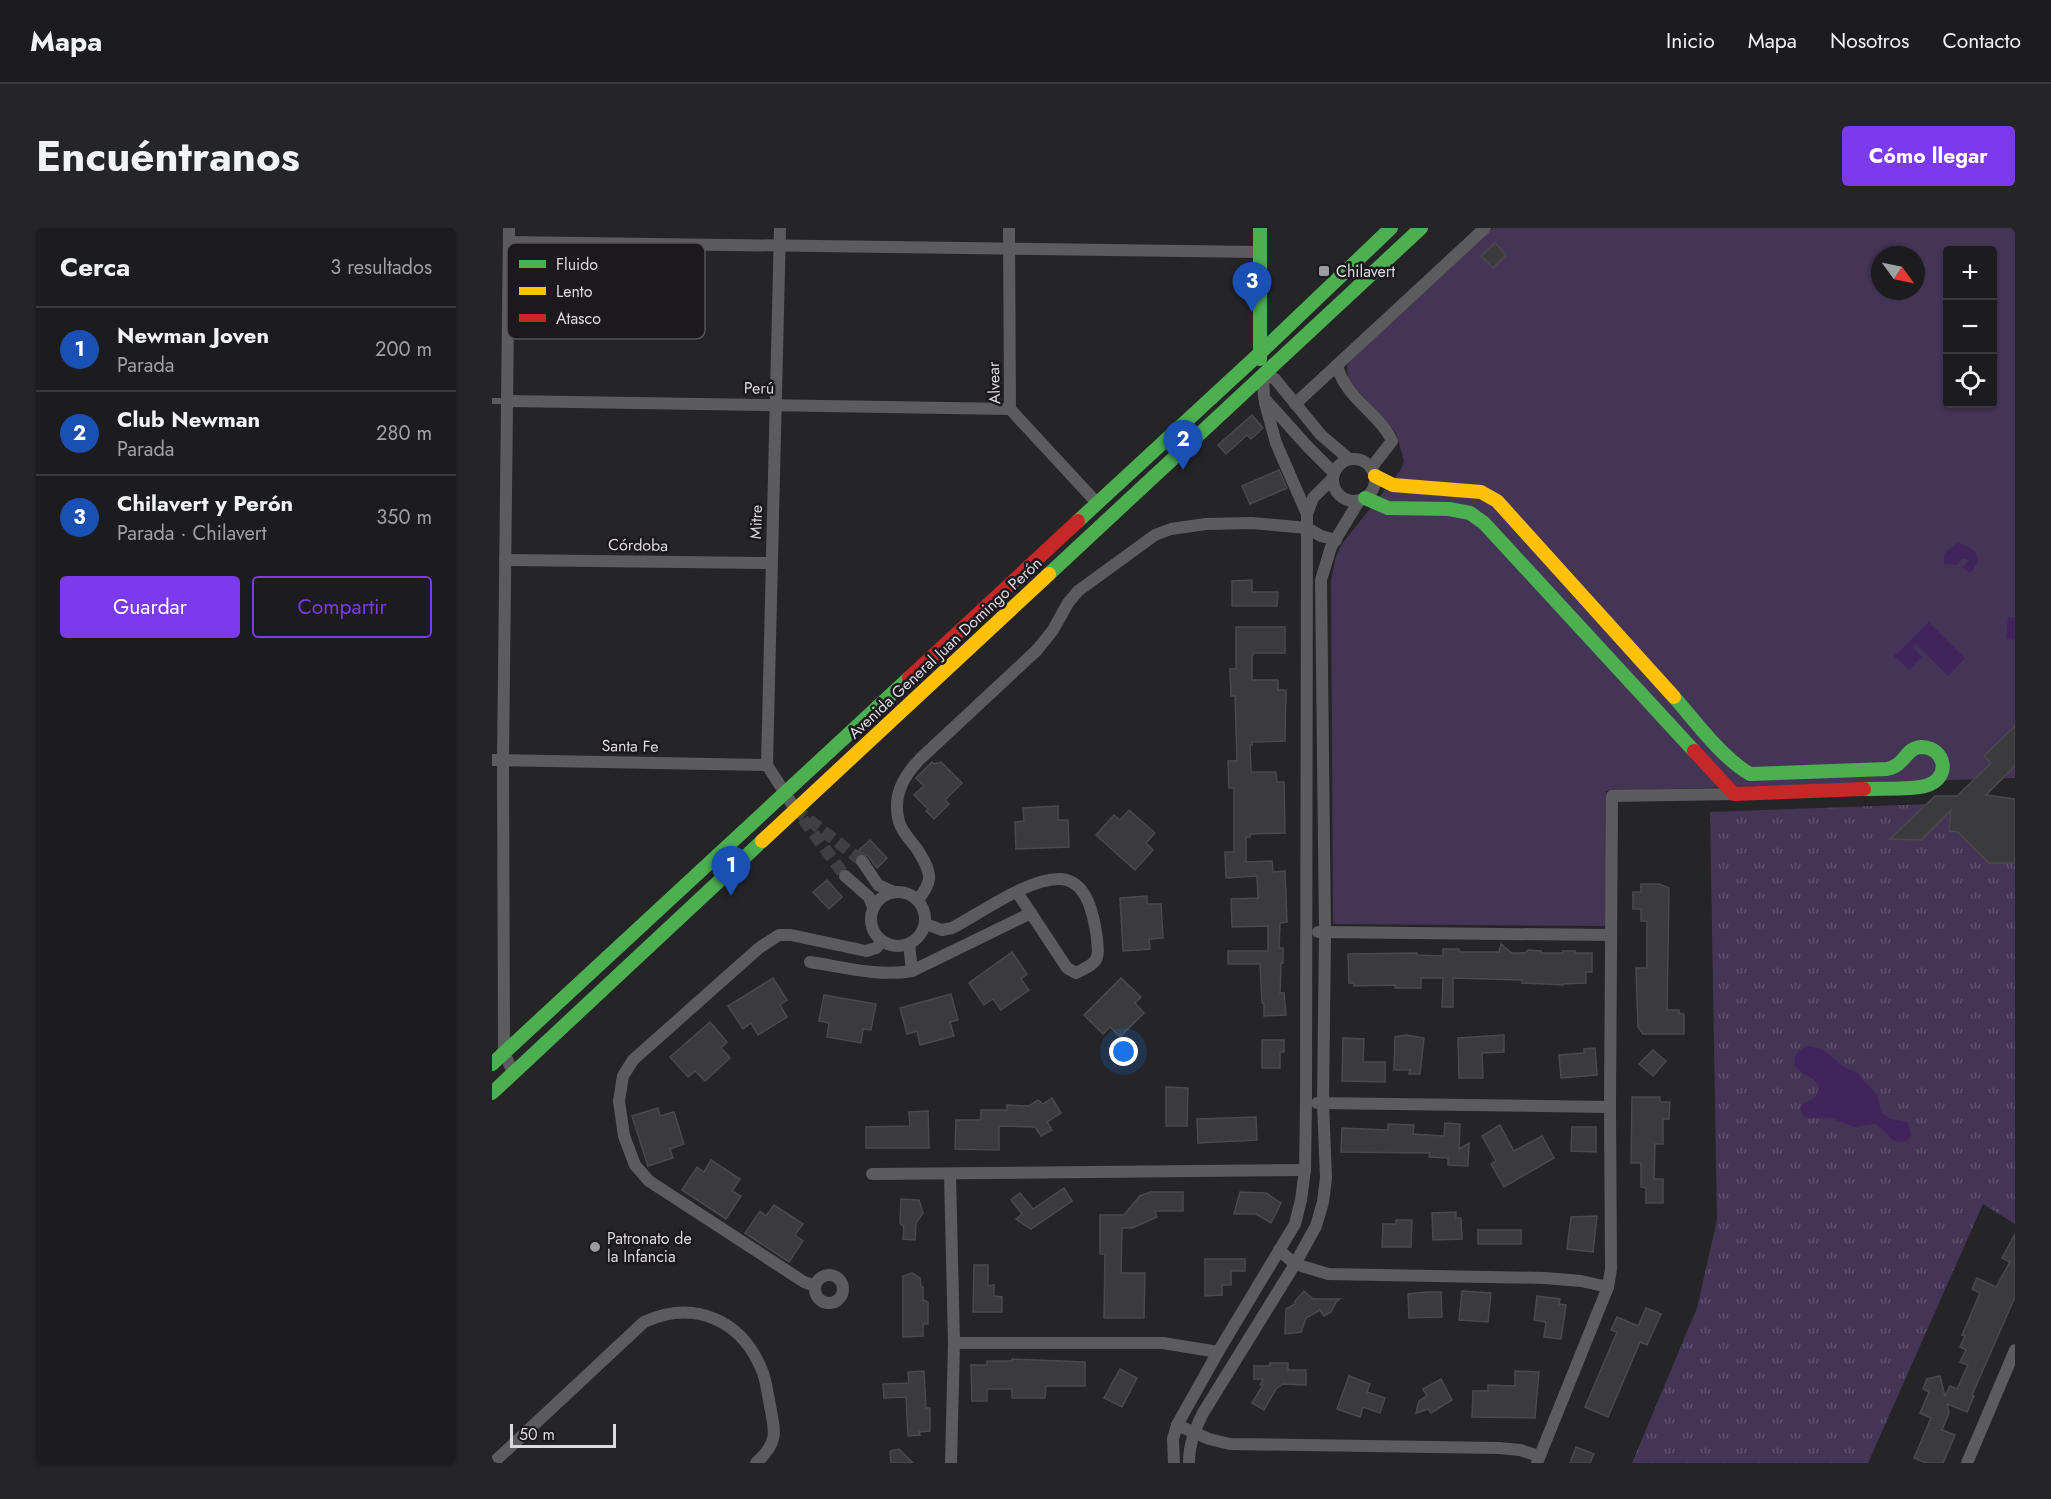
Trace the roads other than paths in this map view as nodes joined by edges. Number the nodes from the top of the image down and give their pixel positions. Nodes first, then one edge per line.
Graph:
1 (509, 228) edge
2 (780, 228) edge
3 (1009, 228) edge
4 (1260, 228) edge
5 (1391, 228) edge
6 (1421, 228) edge
7 (1485, 228) edge
8 (509, 242) joint
9 (644, 243) edge
10 (705, 243) edge
11 (780, 244) junction
12 (1009, 249) junction
13 (1258, 252) junction
14 (508, 339) edge
15 (1259, 354) junction
16 (1337, 365) junction
17 (1263, 374) junction
18 (1263, 398) junction
19 (492, 401) edge
20 (507, 401) junction
21 (1295, 404) junction
22 (776, 405) junction
23 (1010, 409) junction
24 (1349, 459) junction
25 (1373, 472) junction
26 (1333, 475) junction
27 (1362, 499) junction
28 (1097, 503) junction
29 (1307, 514) junction
30 (1306, 528) junction
31 (1336, 540) junction
32 (505, 561) junction
33 (771, 563) junction
34 (497, 760) edge
35 (767, 765) junction
36 (785, 791) junction
37 (1734, 794) junction
38 (795, 808) junction
39 (862, 861) tunnel mouth
40 (845, 876) tunnel mouth
41 (894, 892) junction
42 (1017, 892) junction
43 (918, 900) junction
44 (873, 908) junction
45 (1031, 913) junction
46 (926, 924) junction
47 (1306, 932) junction
48 (1325, 932) junction
49 (1611, 935) junction
50 (882, 941) junction
51 (909, 944) junction
52 (810, 962) dead end
53 (912, 971) junction
54 (504, 1052) junction
55 (492, 1064) edge
56 (513, 1074) junction
57 (492, 1093) edge
58 (1306, 1103) junction
59 (1323, 1103) junction
60 (1610, 1107) junction
61 (1305, 1170) junction
62 (872, 1174) dead end
63 (950, 1174) junction
64 (1279, 1250) junction
65 (1295, 1264) junction
66 (815, 1286) dead end
67 (1608, 1287) junction
68 (954, 1343) junction
69 (1218, 1352) junction
70 (2014, 1356) edge
71 (1177, 1425) junction
72 (1194, 1433) junction
73 (1538, 1460) edge
74 (493, 1463) edge
75 (756, 1463) edge
76 (951, 1463) edge
77 (1173, 1463) edge
78 (1190, 1463) edge
79 (1967, 1463) edge

1 - 8 street
2 - 11 street, Mitre
3 - 12 street, Alvear
4 - 13 main road
5 - 15 main road, Avenida General Juan Domingo Perón
6 - 17 main road, Avenida General Juan Domingo Perón
7 - 16 street
8 - 9 street
10 - 11 street
11 - 12 street
11 - 22 street, Mitre
12 - 13 street
12 - 23 street, Alvear
13 - 15 main road
14 - 20 street
15 - 17 main road
15 - 28 main road, Avenida General Juan Domingo Perón
16 - 21 street
16 - 25 street
17 - 18 street
17 - 21 street
17 - 38 main road, Avenida General Juan Domingo Perón
18 - 26 street
18 - 29 street
19 - 20 lane
20 - 22 street, Perú
20 - 32 street
21 - 24 street
22 - 23 street, Perú
22 - 33 street, Mitre
23 - 28 street, Alvear
24 - 25 street
24 - 26 street
25 - 27 street
25 - 37 main road
26 - 27 street
26 - 29 street
27 - 31 street
27 - 37 main road
28 - 36 main road, Avenida General Juan Domingo Perón
29 - 30 street
30 - 31 street
30 - 43 street
30 - 47 street
31 - 48 street
32 - 33 street, Córdoba
32 - 34 street
33 - 35 street, Mitre
34 - 35 street, Santa Fe
34 - 54 street
35 - 36 street
36 - 38 street
36 - 54 main road, Avenida General Juan Domingo Perón
37 - 49 street
38 - 56 main road, Avenida General Juan Domingo Perón
39 - 41 street
40 - 44 street
41 - 43 street
41 - 44 street
42 - 45 street
42 - 45 street
42 - 46 street
43 - 46 street
44 - 50 street
45 - 53 street
46 - 51 street
47 - 48 street
47 - 58 street
48 - 49 street
48 - 59 street
49 - 60 street
50 - 51 street
50 - 66 street
51 - 53 street
52 - 53 street
54 - 55 main road, Avenida General Juan Domingo Perón
54 - 56 street
56 - 57 main road, Avenida General Juan Domingo Perón
58 - 59 street
58 - 61 street
59 - 60 street
59 - 65 street
60 - 67 street
61 - 63 street
61 - 64 street
62 - 63 street
63 - 68 street
64 - 65 street
64 - 69 street
65 - 67 street
65 - 72 street
67 - 73 street
68 - 69 street
68 - 76 street
69 - 71 street
70 - 79 street
71 - 72 street
71 - 77 street
72 - 73 street
72 - 78 street
74 - 75 street

